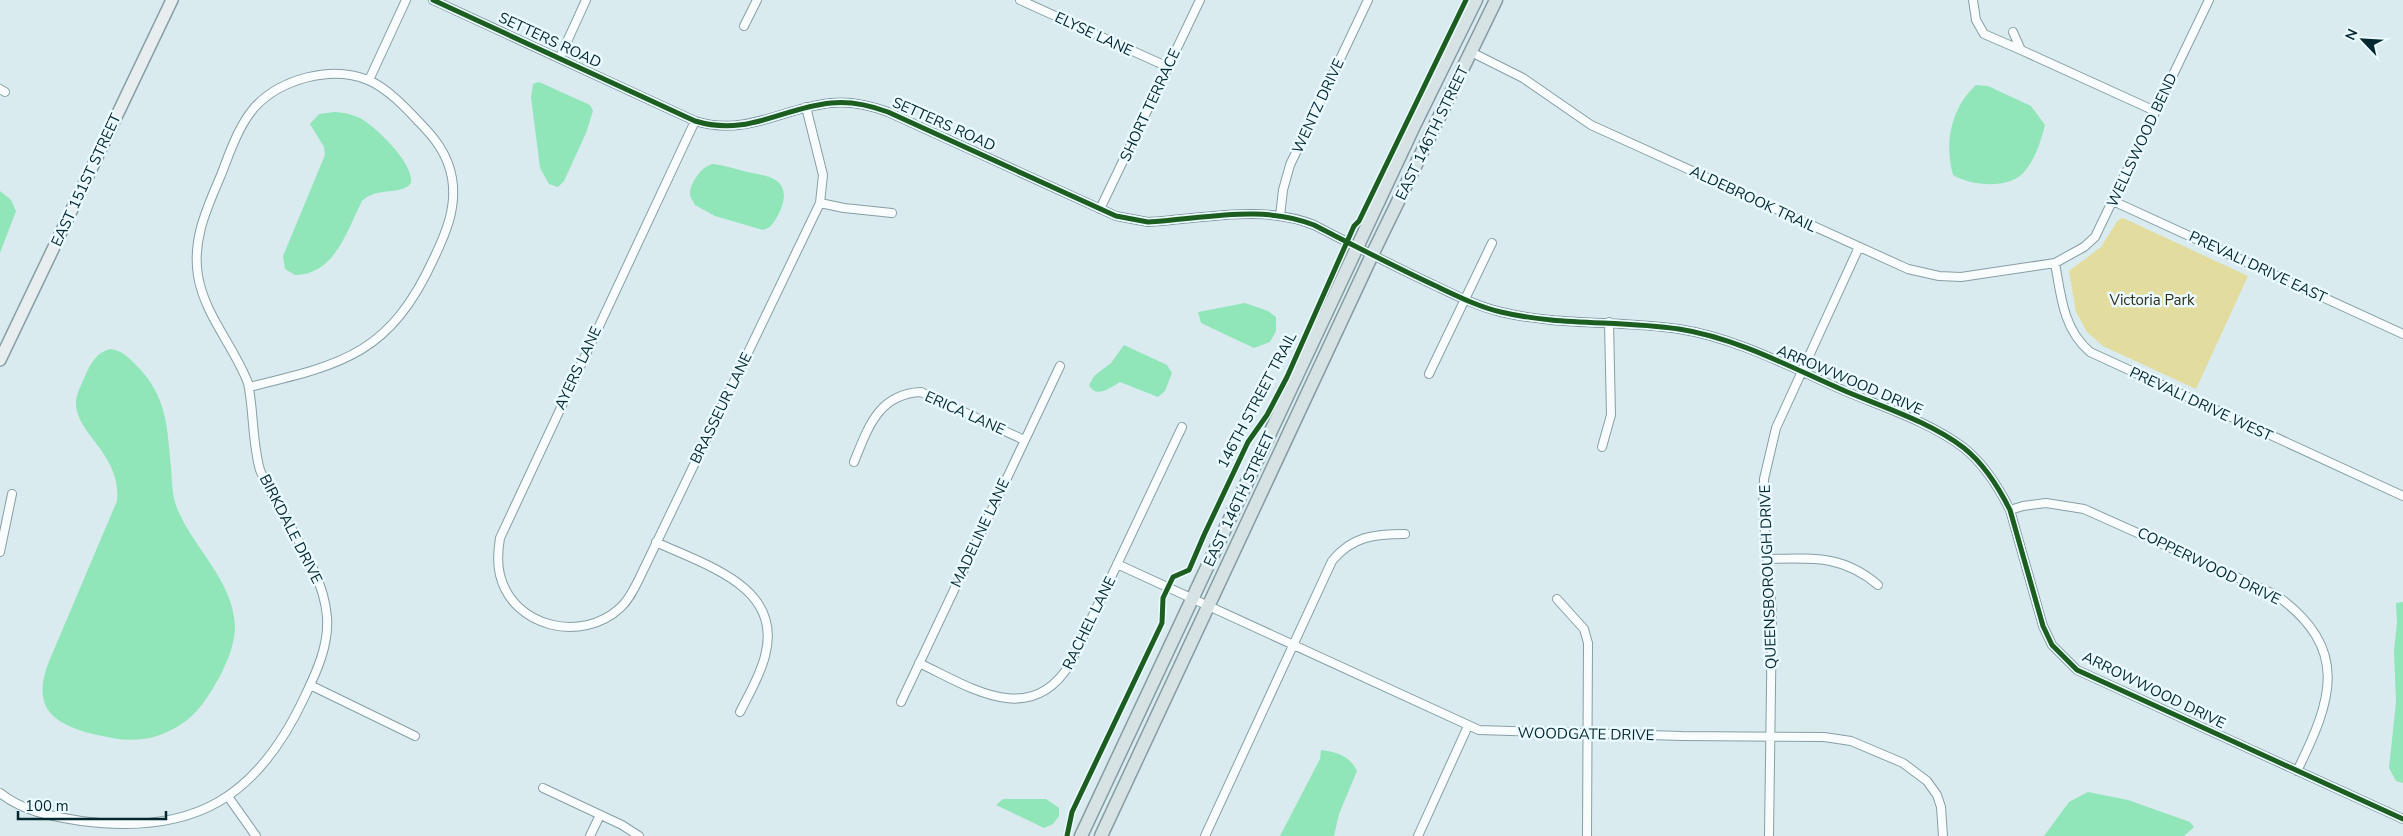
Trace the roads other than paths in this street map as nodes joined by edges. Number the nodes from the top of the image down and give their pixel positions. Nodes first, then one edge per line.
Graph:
1 (172, 0) edge
2 (406, 0) edge
3 (433, 0) edge
4 (586, 0) edge
5 (757, 0) edge
6 (1020, 0) edge
7 (1200, 0) edge
8 (1368, 0) edge
9 (1476, 0) edge
10 (1496, 0) edge
11 (1973, 0) edge
12 (2209, 0) edge
13 (744, 26) dead end
14 (2013, 32) dead end
15 (2021, 50) junction
16 (1471, 52) junction
17 (560, 57) junction
18 (1168, 67) junction
19 (369, 80) junction
20 (806, 107) junction
21 (2155, 111) junction
22 (695, 121) junction
23 (2113, 201) junction
24 (820, 203) junction
25 (1100, 209) junction
26 (892, 213) dead end
27 (1280, 216) junction
28 (1492, 243) dead end
29 (1859, 247) junction
30 (1365, 251) junction
31 (2055, 262) junction
32 (1465, 299) junction
33 (1609, 322) junction
34 (2403, 334) edge
35 (0, 360) edge
36 (1060, 366) dead end
37 (1801, 372) junction
38 (1429, 374) dead end
39 (249, 387) junction
40 (1182, 427) dead end
41 (1024, 440) junction
42 (1602, 447) dead end
43 (854, 462) dead end
44 (12, 494) dead end
45 (2403, 496) edge
46 (2010, 510) junction
47 (1405, 534) dead end
48 (656, 542) junction
49 (0, 552) edge
50 (1768, 559) junction
51 (1117, 564) junction
52 (1878, 585) dead end
53 (1557, 599) dead end
54 (1201, 603) junction
55 (528, 614) joint
56 (1292, 646) junction
57 (919, 664) junction
58 (310, 685) junction
59 (902, 702) dead end
60 (740, 712) dead end
61 (1468, 726) junction
62 (1588, 733) junction
63 (415, 736) dead end
64 (1770, 736) junction
65 (2297, 771) junction
66 (543, 788) dead end
67 (0, 793) edge
68 (229, 798) junction
69 (600, 815) junction
70 (2403, 819) edge
71 (256, 836) edge
72 (590, 836) edge
73 (639, 836) edge
74 (1081, 836) edge
75 (1101, 836) edge
76 (1205, 836) edge
77 (1418, 836) edge
78 (1587, 836) edge
79 (1769, 836) edge
80 (1943, 836) edge

1 - 35 street, EAST 151ST STREET
2 - 19 street
3 - 17 street, SETTERS ROAD
4 - 17 street
5 - 13 street
6 - 18 street, ELYSE LANE
7 - 18 street, SHORT TERRACE
8 - 27 street, WENTZ DRIVE
9 - 30 main road, EAST 146TH STREET
10 - 16 main road, EAST 146TH STREET
11 - 15 street
12 - 21 street, WELLSWOOD BEND
14 - 15 street
15 - 21 street
16 - 29 street, ALDEBROOK TRAIL
16 - 30 main road, EAST 146TH STREET
17 - 22 street, SETTERS ROAD
18 - 25 street, SHORT TERRACE
19 - 39 street, BIRKDALE DRIVE
19 - 39 street
20 - 22 street, SETTERS ROAD
20 - 24 street, BRASSEUR LANE
20 - 25 street, SETTERS ROAD
21 - 23 street, WELLSWOOD BEND
22 - 55 street, AYERS LANE
23 - 31 street, WELLSWOOD BEND
23 - 34 street, PREVALI DRIVE EAST
24 - 26 street
24 - 48 street, BRASSEUR LANE
25 - 27 street, SETTERS ROAD
27 - 30 street, SETTERS ROAD
28 - 32 street
29 - 31 street, ALDEBROOK TRAIL
29 - 37 street, QUEENSBOROUGH DRIVE
30 - 32 street, ARROWWOOD DRIVE
30 - 54 main road, EAST 146TH STREET
30 - 54 main road, EAST 146TH STREET
31 - 45 street, PREVALI DRIVE WEST
32 - 33 street, ARROWWOOD DRIVE
32 - 38 street
33 - 37 street, ARROWWOOD DRIVE
33 - 42 street
36 - 41 street, MADELINE LANE
37 - 46 street, ARROWWOOD DRIVE
37 - 50 street, QUEENSBOROUGH DRIVE
39 - 58 street, BIRKDALE DRIVE
40 - 51 street, RACHEL LANE
41 - 43 street, ERICA LANE
41 - 57 street, MADELINE LANE
44 - 49 street
46 - 65 street, ARROWWOOD DRIVE
46 - 65 street, COPPERWOOD DRIVE
47 - 56 street
48 - 55 street, BRASSEUR LANE
48 - 60 street
50 - 52 street
50 - 64 street, QUEENSBOROUGH DRIVE
51 - 54 street, WOODGATE DRIVE
51 - 57 street, RACHEL LANE
53 - 62 street
54 - 56 street, WOODGATE DRIVE
54 - 74 main road, EAST 146TH STREET
54 - 75 main road, EAST 146TH STREET
56 - 61 street, WOODGATE DRIVE
56 - 76 street
57 - 59 street, MADELINE LANE
58 - 63 street
58 - 68 street, BIRKDALE DRIVE
61 - 62 street, WOODGATE DRIVE
61 - 77 street
62 - 64 street, WOODGATE DRIVE
62 - 78 street
64 - 79 street, QUEENSBOROUGH DRIVE
64 - 80 street, WOODGATE DRIVE
65 - 70 street, ARROWWOOD DRIVE
66 - 69 street
67 - 68 street, BIRKDALE DRIVE
68 - 71 street
69 - 72 street
69 - 73 street

